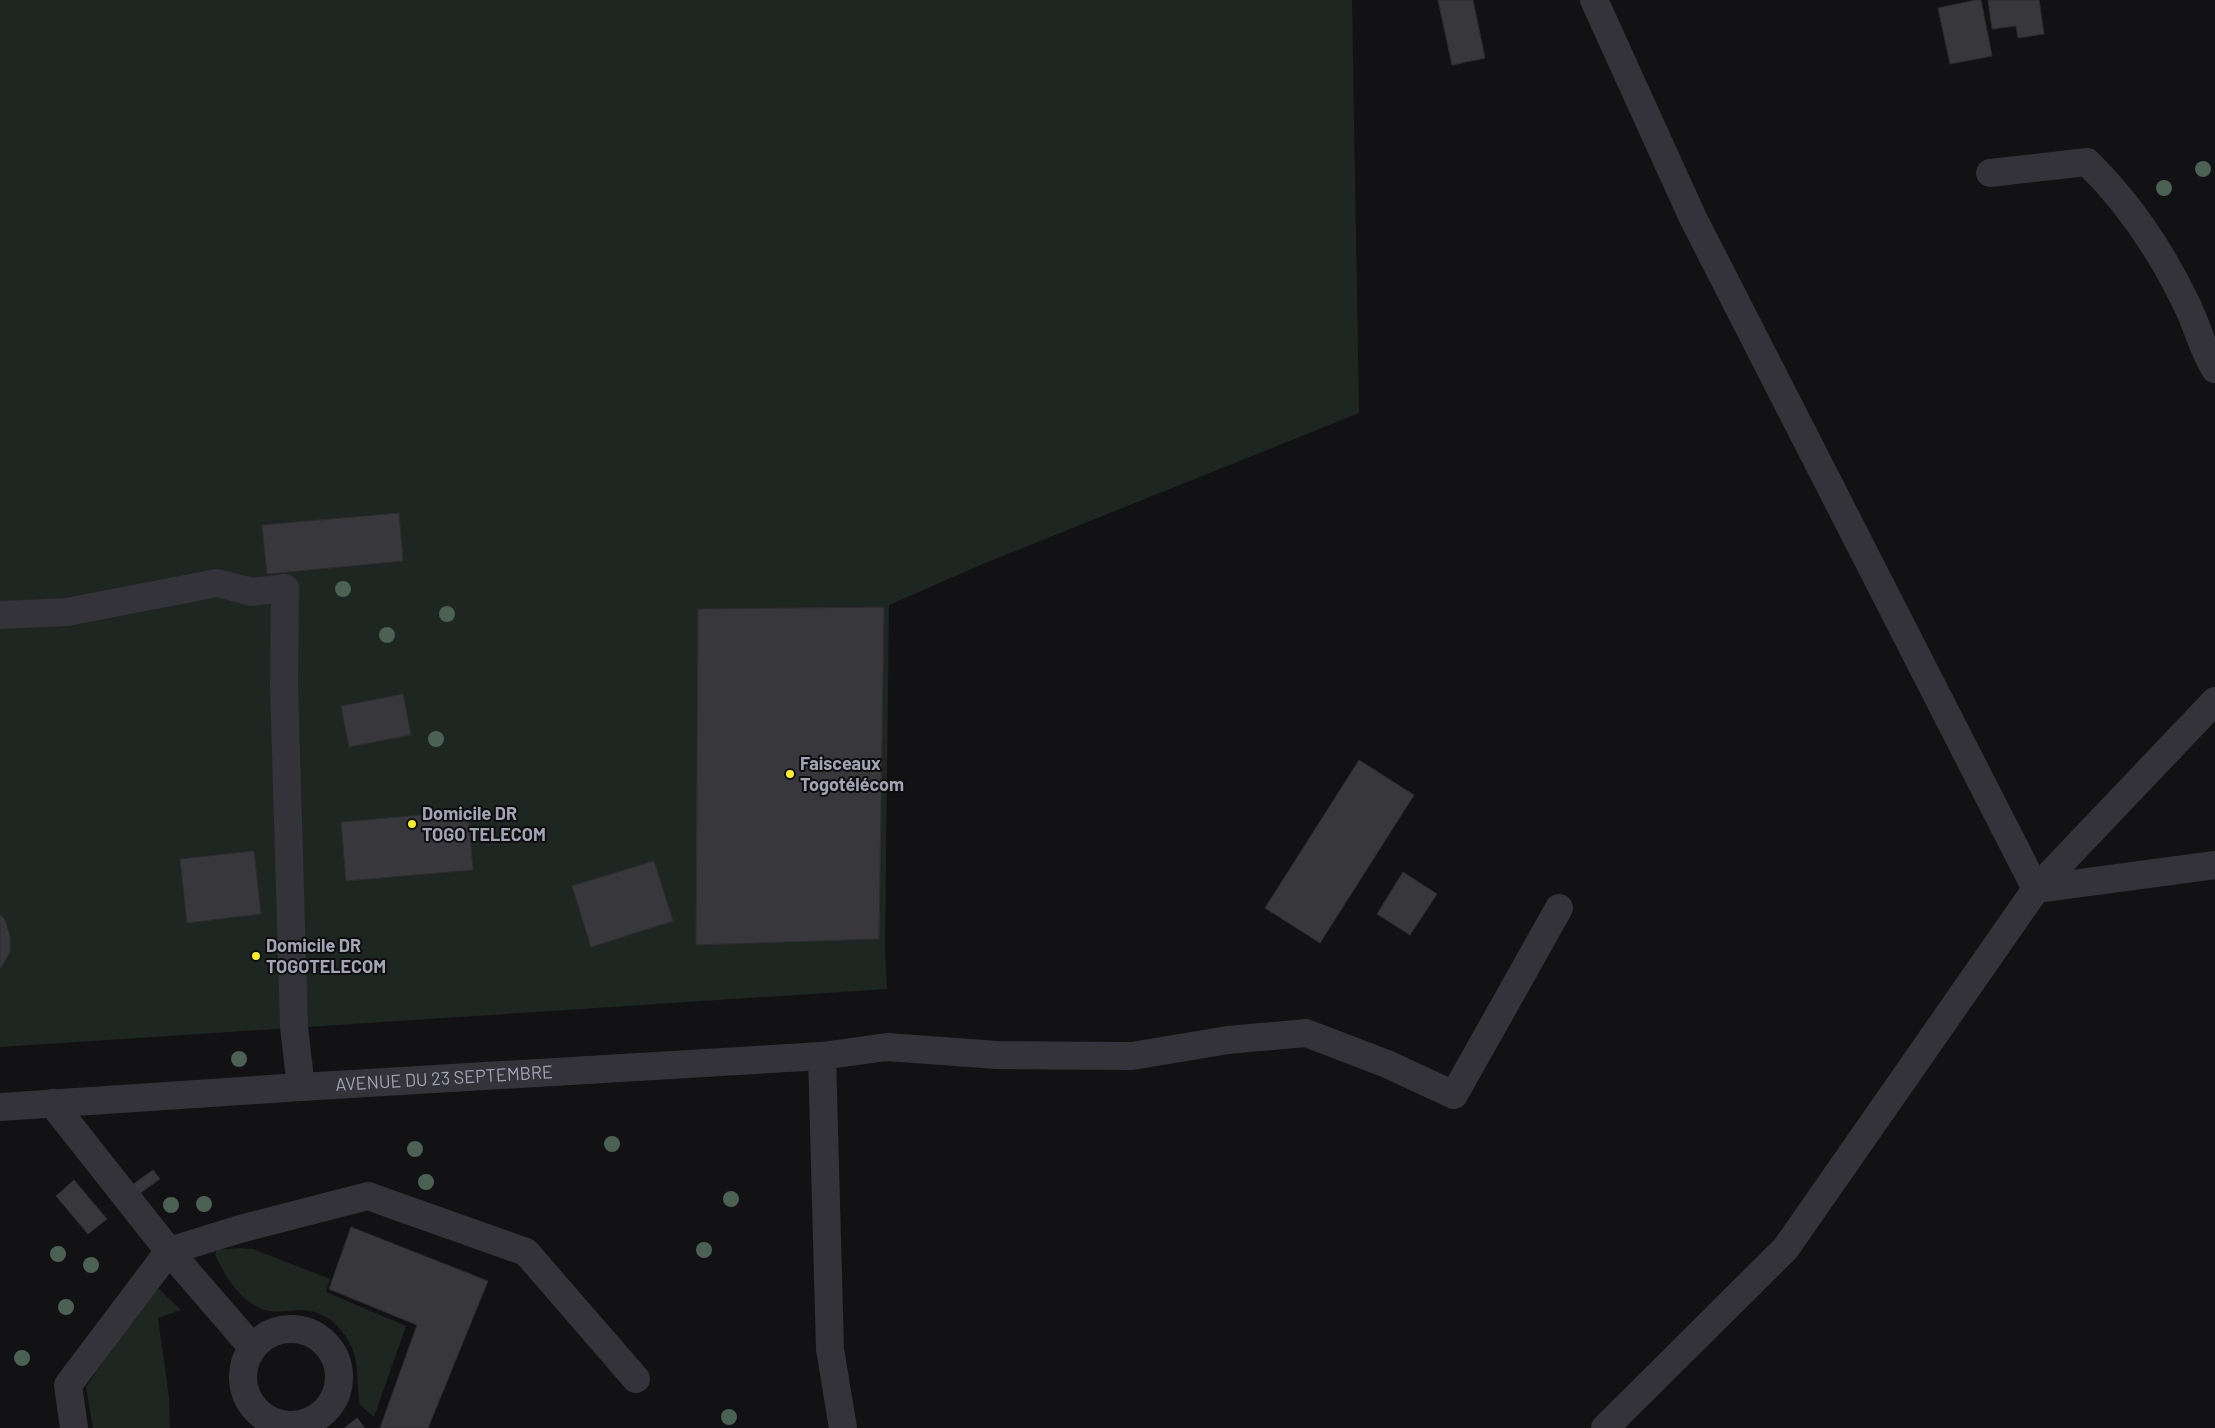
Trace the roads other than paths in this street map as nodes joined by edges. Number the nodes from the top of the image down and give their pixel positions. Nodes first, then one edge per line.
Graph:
1 (1594, 0) edge
2 (1990, 173) dead end
3 (2215, 370) edge
4 (0, 615) edge
5 (2215, 700) edge
6 (2215, 865) edge
7 (2036, 889) junction
8 (1558, 908) dead end
9 (822, 1056) junction
10 (301, 1087) junction
11 (52, 1103) junction
12 (0, 1107) edge
13 (169, 1251) junction
14 (252, 1347) dead end
15 (636, 1379) dead end
16 (74, 1428) edge
17 (843, 1428) edge
18 (1605, 1428) edge

1 - 7 street
2 - 3 street
4 - 10 street
5 - 7 street
6 - 7 street
7 - 18 street
8 - 9 street, AVENUE DU 23 SEPTEMBRE
9 - 10 street, AVENUE DU 23 SEPTEMBRE
9 - 17 street
10 - 11 street, AVENUE DU 23 SEPTEMBRE
11 - 12 street, AVENUE DU 23 SEPTEMBRE
11 - 13 street
13 - 14 street
13 - 15 street
13 - 16 street

